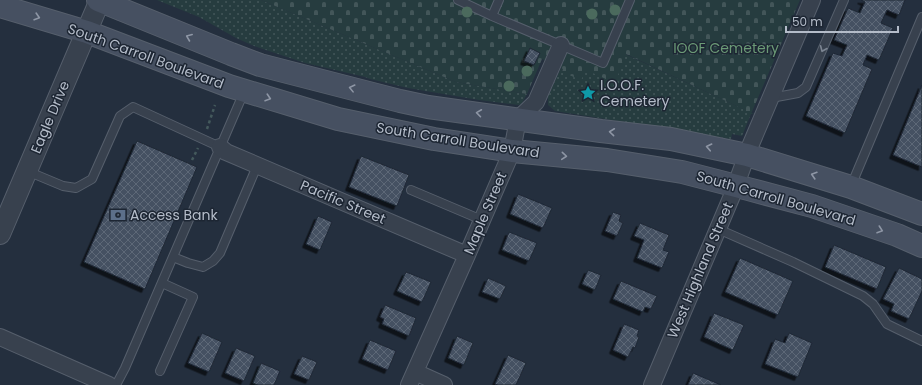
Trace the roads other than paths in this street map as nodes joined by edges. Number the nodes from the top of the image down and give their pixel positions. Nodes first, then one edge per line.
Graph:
1 (99, 0) edge
2 (458, 0) edge
3 (499, 0) edge
4 (630, 0) edge
5 (812, 0) edge
6 (844, 0) edge
7 (0, 6) edge
8 (492, 16) junction
9 (922, 17) edge
10 (87, 32) junction
11 (561, 44) junction
12 (244, 91) junction
13 (771, 98) junction
14 (518, 119) junction
15 (220, 147) junction
16 (512, 151) junction
17 (747, 155) junction
18 (257, 166) junction
19 (27, 171) junction
20 (736, 185) junction
21 (851, 187) junction
22 (411, 190) dead end
23 (922, 214) edge
24 (4, 218) edge
25 (482, 220) junction
26 (718, 229) junction
27 (0, 234) edge
28 (922, 246) edge
29 (467, 255) junction
30 (173, 257) junction
31 (162, 283) junction
32 (0, 337) edge
33 (922, 341) edge
34 (160, 371) dead end
35 (412, 378) edge
36 (109, 385) edge
37 (116, 385) edge
38 (444, 385) edge
39 (652, 385) edge

1 - 10 street, Eagle Drive
14 -> 1 main road, South Carroll Boulevard
2 - 8 lane
3 - 8 lane
4 - 11 lane
5 - 13 street, West Highland Street
6 -> 13 lane
7 -> 10 main road, South Carroll Boulevard
8 - 11 lane
9 - 21 lane
10 - 12 main road, South Carroll Boulevard
10 - 19 street, Eagle Drive
11 - 14 street
12 - 15 lane
12 -> 16 main road, South Carroll Boulevard
13 - 17 street, West Highland Street
14 - 16 street, Maple Street
17 -> 14 main road, South Carroll Boulevard
15 - 18 street, Pacific Street
15 - 19 lane
15 - 30 lane
16 -> 20 main road, South Carroll Boulevard
16 - 25 street, Maple Street
17 - 20 street, West Highland Street
21 -> 17 main road, South Carroll Boulevard
18 - 29 street, Pacific Street
18 - 30 lane
19 - 24 street, Eagle Drive
20 - 26 street, West Highland Street
20 -> 28 main road, South Carroll Boulevard
21 - 23 main road, South Carroll Boulevard
22 - 25 lane
24 - 27 street, Eagle Drive
25 - 29 street, Maple Street
26 - 33 lane
26 - 39 street, West Highland Street
29 - 35 street, Maple Street
30 - 31 lane
31 - 34 lane
31 - 37 lane
32 - 36 street
35 - 38 street

